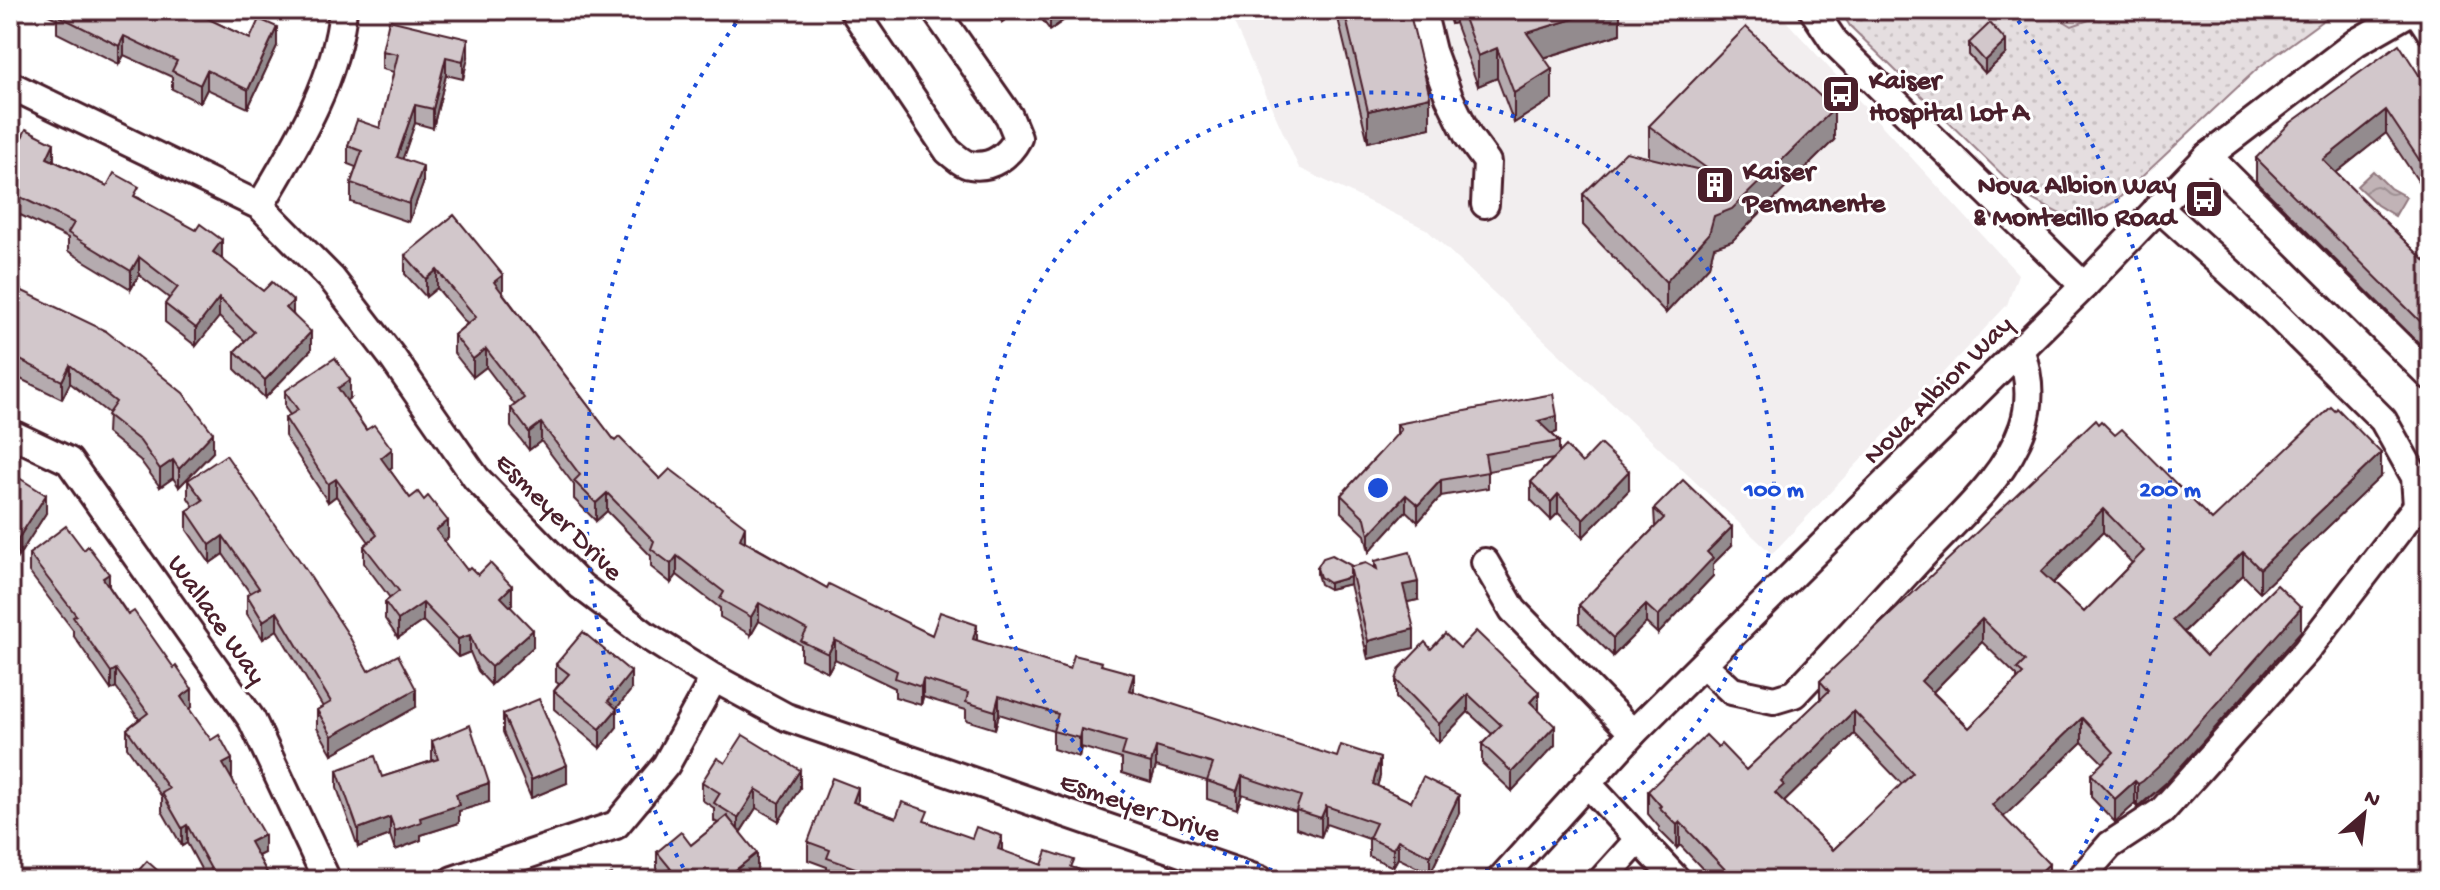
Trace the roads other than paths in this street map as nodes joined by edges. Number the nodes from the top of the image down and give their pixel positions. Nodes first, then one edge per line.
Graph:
1 (343, 10) edge
2 (853, 10) edge
3 (935, 10) edge
4 (1422, 10) edge
5 (1813, 10) edge
6 (2415, 10) edge
7 (2430, 31) edge
8 (10, 85) edge
9 (2208, 156) junction
10 (1485, 204) dead end
11 (260, 206) junction
12 (2158, 207) junction
13 (2084, 286) junction
14 (2020, 349) junction
15 (2430, 376) edge
16 (10, 433) edge
17 (1485, 562) dead end
18 (1703, 664) junction
19 (714, 678) junction
20 (1633, 733) junction
21 (1587, 783) junction
22 (1639, 839) junction
23 (327, 880) edge
24 (453, 880) edge
25 (1260, 880) edge
26 (1500, 880) edge
27 (1602, 880) edge
28 (1677, 880) edge
29 (2079, 880) edge

1 - 11 street
2 - 3 street
4 - 10 street
5 - 13 street
6 - 7 street
6 - 9 street, Nova Albion Way
8 - 11 street, Esmeyer Drive
9 - 12 street, Nova Albion Way
9 - 15 street
11 - 19 street, Esmeyer Drive
12 - 13 street, Nova Albion Way
12 - 29 street
13 - 14 street, Nova Albion Way
14 - 18 street, Nova Albion Way
14 - 18 street
16 - 23 street, Wallace Way
17 - 20 street
18 - 20 street, Nova Albion Way
19 - 24 street
19 - 25 street, Esmeyer Drive
20 - 21 street, Nova Albion Way
21 - 22 street
21 - 26 street, Nova Albion Way
22 - 27 street
22 - 28 street

